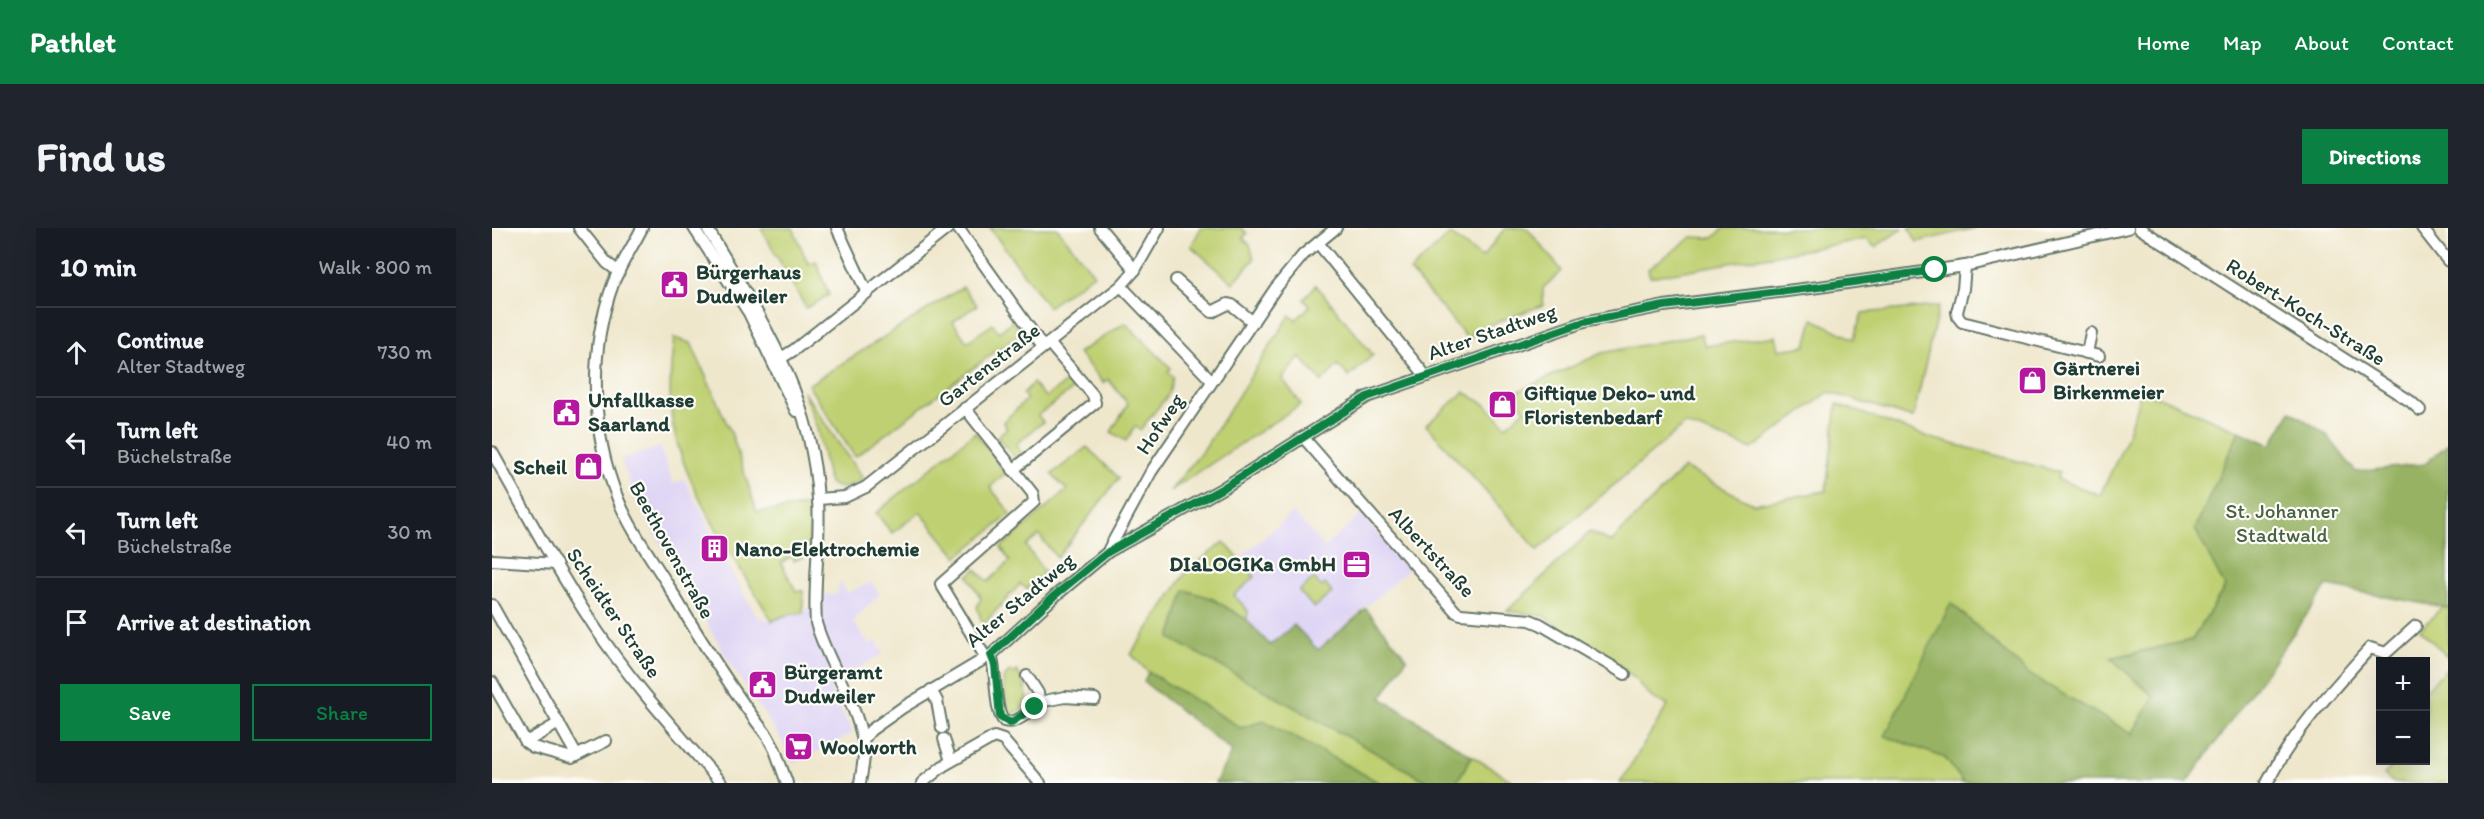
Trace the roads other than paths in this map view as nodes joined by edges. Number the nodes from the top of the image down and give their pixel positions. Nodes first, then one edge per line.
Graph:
1 (579, 228) edge
2 (642, 228) edge
3 (649, 228) edge
4 (694, 228) edge
5 (707, 228) edge
6 (837, 228) edge
7 (948, 228) edge
8 (958, 228) edge
9 (1100, 228) edge
10 (1159, 228) edge
11 (1336, 228) edge
12 (2128, 228) edge
13 (2139, 228) edge
14 (2422, 228) edge
15 (1318, 243) junction
16 (633, 246) junction
17 (2448, 261) edge
18 (1965, 266) junction
19 (1134, 270) junction
20 (619, 272) junction
21 (1176, 280) dead end
22 (1120, 286) junction
23 (867, 293) junction
24 (1253, 322) junction
25 (2091, 333) dead end
26 (1046, 345) junction
27 (2087, 353) junction
28 (2099, 356) dead end
29 (778, 360) junction
30 (1425, 375) junction
31 (1212, 381) junction
32 (965, 408) junction
33 (2420, 410) dead end
34 (1303, 437) junction
35 (492, 452) edge
36 (1013, 470) junction
37 (818, 499) junction
38 (1108, 552) junction
39 (492, 560) edge
40 (556, 564) junction
41 (492, 605) edge
42 (2416, 626) dead end
43 (989, 656) junction
44 (1625, 674) dead end
45 (1027, 676) dead end
46 (492, 682) edge
47 (931, 690) junction
48 (1095, 699) dead end
49 (1040, 702) junction
50 (1004, 721) junction
51 (559, 723) junction
52 (997, 738) junction
53 (863, 740) junction
54 (606, 741) dead end
55 (526, 742) junction
56 (577, 756) junction
57 (951, 761) junction
58 (721, 783) edge
59 (787, 783) edge
60 (860, 783) edge
61 (922, 783) edge
62 (1040, 783) edge
63 (2267, 783) edge

1 - 20 street
2 - 16 street, Beethovenstraße
3 - 16 street, Beethovenstraße
4 - 29 street
5 - 29 street
6 - 23 street
7 - 23 street
8 - 26 street
9 - 19 street
10 - 19 street, Gartenstraße
11 - 15 street, Hofweg
12 - 18 street, Alter Stadtweg
13 - 33 street, Robert-Koch-Straße
14 - 17 street
15 - 24 street, Hofweg
15 - 30 street
16 - 20 street, Beethovenstraße
18 - 27 street
18 - 30 street, Alter Stadtweg
19 - 22 street, Gartenstraße
20 - 59 street, Beethovenstraße
21 - 24 street
22 - 26 street, Gartenstraße
22 - 31 street
23 - 29 street
24 - 31 street, Hofweg
25 - 27 street
26 - 32 street, Gartenstraße
26 - 36 street
27 - 28 street
29 - 37 street
30 - 34 street, Alter Stadtweg
31 - 38 street, Hofweg
32 - 36 street
32 - 37 street, Gartenstraße
34 - 38 street, Alter Stadtweg
34 - 44 street, Albertstraße
35 - 40 street, Scheidter Straße
36 - 43 street
37 - 53 street
38 - 43 street, Alter Stadtweg
39 - 40 street
40 - 58 street, Scheidter Straße
41 - 51 street
42 - 63 street
43 - 47 street, Alter Stadtweg
43 - 50 street
45 - 49 street
46 - 55 street
47 - 53 street, Alter Stadtweg
47 - 57 street
48 - 49 street
49 - 50 street
50 - 52 street
51 - 55 street
51 - 56 street
52 - 57 street
52 - 62 street
53 - 60 street
54 - 56 street
55 - 56 street
57 - 61 street

